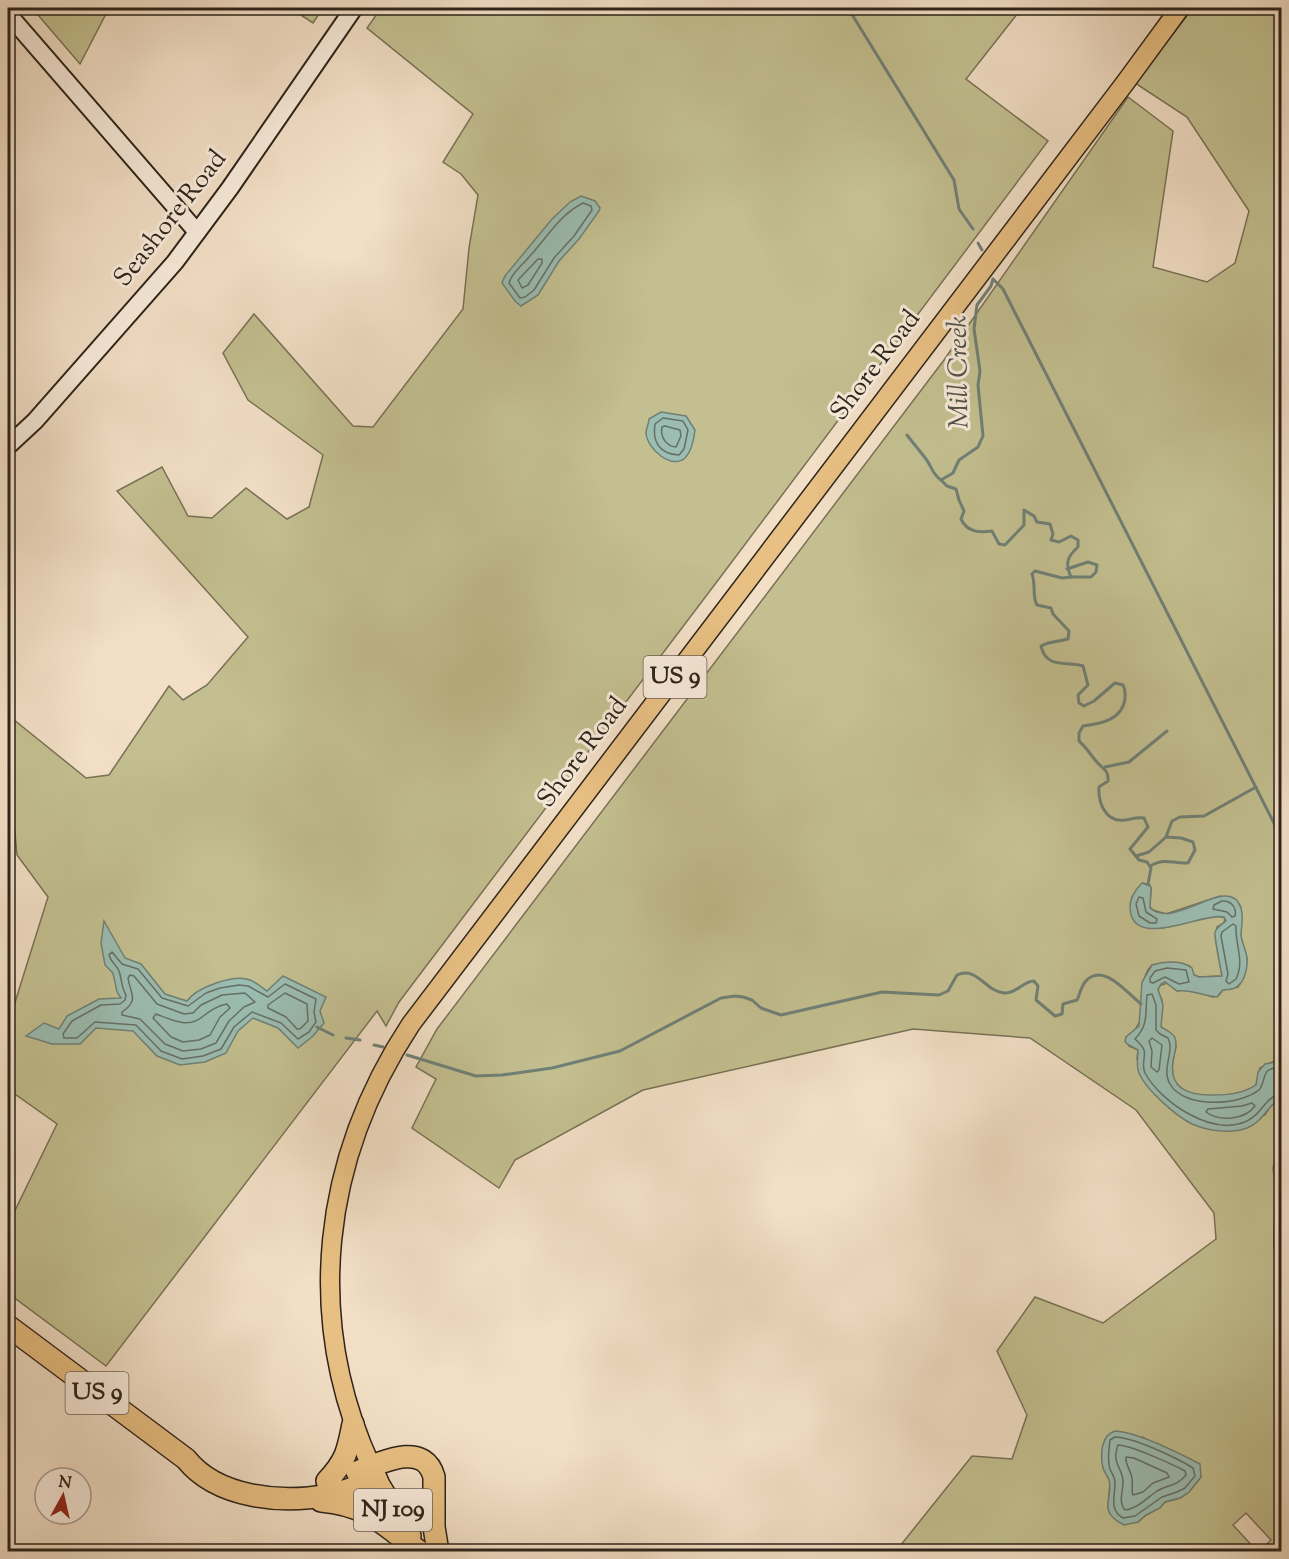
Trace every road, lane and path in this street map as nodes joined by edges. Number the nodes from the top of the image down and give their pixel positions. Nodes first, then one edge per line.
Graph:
1 (354, 8) edge
2 (1180, 8) edge
3 (8, 14) edge
4 (197, 232) junction
5 (8, 446) edge
6 (8, 1326) edge
7 (353, 1424) junction
8 (186, 1459) junction
9 (371, 1466) junction
10 (327, 1481) junction
11 (296, 1499) junction
12 (421, 1551) edge
13 (438, 1551) edge

1 - 4 street, Seashore Road
2 - 7 main road, Shore Road / US 9
3 - 4 street
4 - 5 street, Seashore Road
6 - 8 highway, US 9
7 - 9 main road, Shore Road / US 9
7 - 10 highway, US 9
8 - 10 highway, US 9
8 - 11 highway, US 9
9 - 10 highway
9 - 11 highway, US 9
9 - 12 highway, Shore Road / NJ 109
9 - 13 highway
11 - 12 highway

